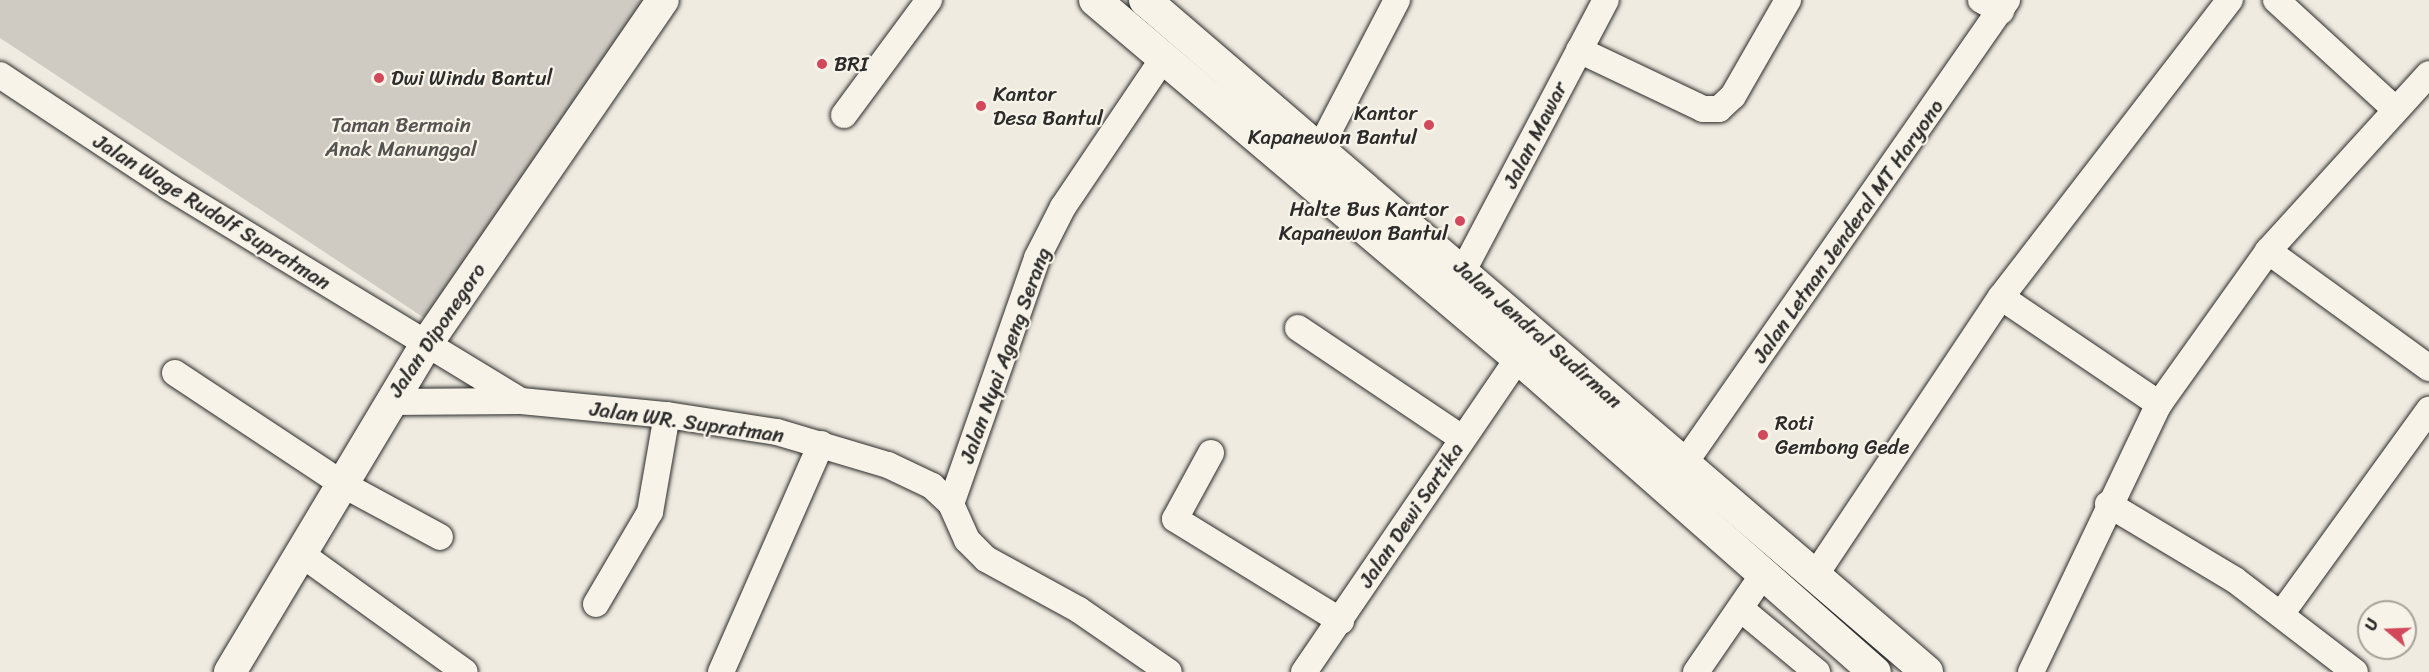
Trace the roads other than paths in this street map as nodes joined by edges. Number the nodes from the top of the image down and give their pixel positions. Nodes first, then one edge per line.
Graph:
1 (663, 0) edge
2 (928, 0) edge
3 (1095, 0) edge
4 (1145, 0) edge
5 (1397, 0) edge
6 (1606, 0) edge
7 (1788, 0) edge
8 (2230, 0) edge
9 (2276, 0) edge
10 (1996, 4) edge
11 (1579, 50) junction
12 (1163, 59) junction
13 (2429, 74) edge
14 (0, 75) edge
15 (2395, 109) junction
16 (844, 115) dead end
17 (1320, 148) junction
18 (2268, 251) junction
19 (1464, 270) junction
20 (2001, 297) junction
21 (1298, 328) dead end
22 (425, 346) junction
23 (1518, 358) junction
24 (1570, 361) junction
25 (2429, 368) edge
26 (175, 373) dead end
27 (1549, 384) junction
28 (521, 401) junction
29 (390, 402) junction
30 (2159, 404) junction
31 (2429, 410) edge
32 (668, 415) junction
33 (1462, 438) junction
34 (821, 444) junction
35 (1211, 453) dead end
36 (1686, 461) junction
37 (344, 485) junction
38 (951, 504) junction
39 (2108, 504) junction
40 (440, 537) dead end
41 (304, 556) junction
42 (1764, 573) junction
43 (1816, 574) junction
44 (596, 604) dead end
45 (1741, 609) junction
46 (2282, 613) junction
47 (1341, 621) junction
48 (230, 672) edge
49 (465, 672) edge
50 (721, 672) edge
51 (1169, 672) edge
52 (1304, 672) edge
53 (1696, 672) edge
54 (1817, 672) edge
55 (1875, 672) edge
56 (1927, 672) edge
57 (2031, 672) edge
58 (2355, 672) edge

1 - 22 main road, Jalan Diponegoro
2 - 16 street
3 - 12 main road, Jalan Jendral Sudirman
4 - 17 main road, Jalan Jendral Sudirman
5 - 17 street
6 - 11 street, Jalan Mawar
7 - 11 street
8 - 20 street
9 - 15 street
10 - 36 street, Jalan Letnan Jenderal MT Haryono
11 - 19 street, Jalan Mawar
12 - 23 main road, Jalan Jendral Sudirman
12 - 38 street, Jalan Nyai Ageng Serang
13 - 15 street
14 - 22 street, Jalan Wage Rudolf Supratman
15 - 18 street
17 - 19 main road, Jalan Jendral Sudirman
18 - 25 street
18 - 30 street
19 - 24 main road, Jalan Jendral Sudirman
20 - 30 street
20 - 43 street
21 - 33 street
22 - 28 street, Jalan WR. Supratman
22 - 29 main road, Jalan Diponegoro
23 - 27 main road, Jalan Jendral Sudirman
23 - 33 street, Jalan Dewi Sartika
24 - 27 main road
24 - 36 main road, Jalan Jendral Sudirman
26 - 37 street
27 - 42 main road, Jalan Jendral Sudirman
28 - 29 street, Jalan WR. Supratman
28 - 32 street, Jalan WR. Supratman
29 - 37 main road, Jalan Diponegoro
30 - 39 street
31 - 46 street
32 - 34 street, Jalan WR. Supratman
32 - 44 street
33 - 47 street, Jalan Dewi Sartika
34 - 38 street, Jalan WR. Supratman
34 - 50 street
35 - 47 street
36 - 43 main road, Jalan Jendral Sudirman
37 - 40 street
37 - 41 main road, Jalan Diponegoro
38 - 51 street, Jalan WR. Supratman
39 - 46 street
39 - 57 street
41 - 48 main road, Jalan Diponegoro
41 - 49 street
42 - 45 street
42 - 55 main road, Jalan Jendral Sudirman
43 - 56 main road, Jalan Jendral Sudirman
45 - 53 street
45 - 54 street
46 - 58 street
47 - 52 street, Jalan Dewi Sartika

